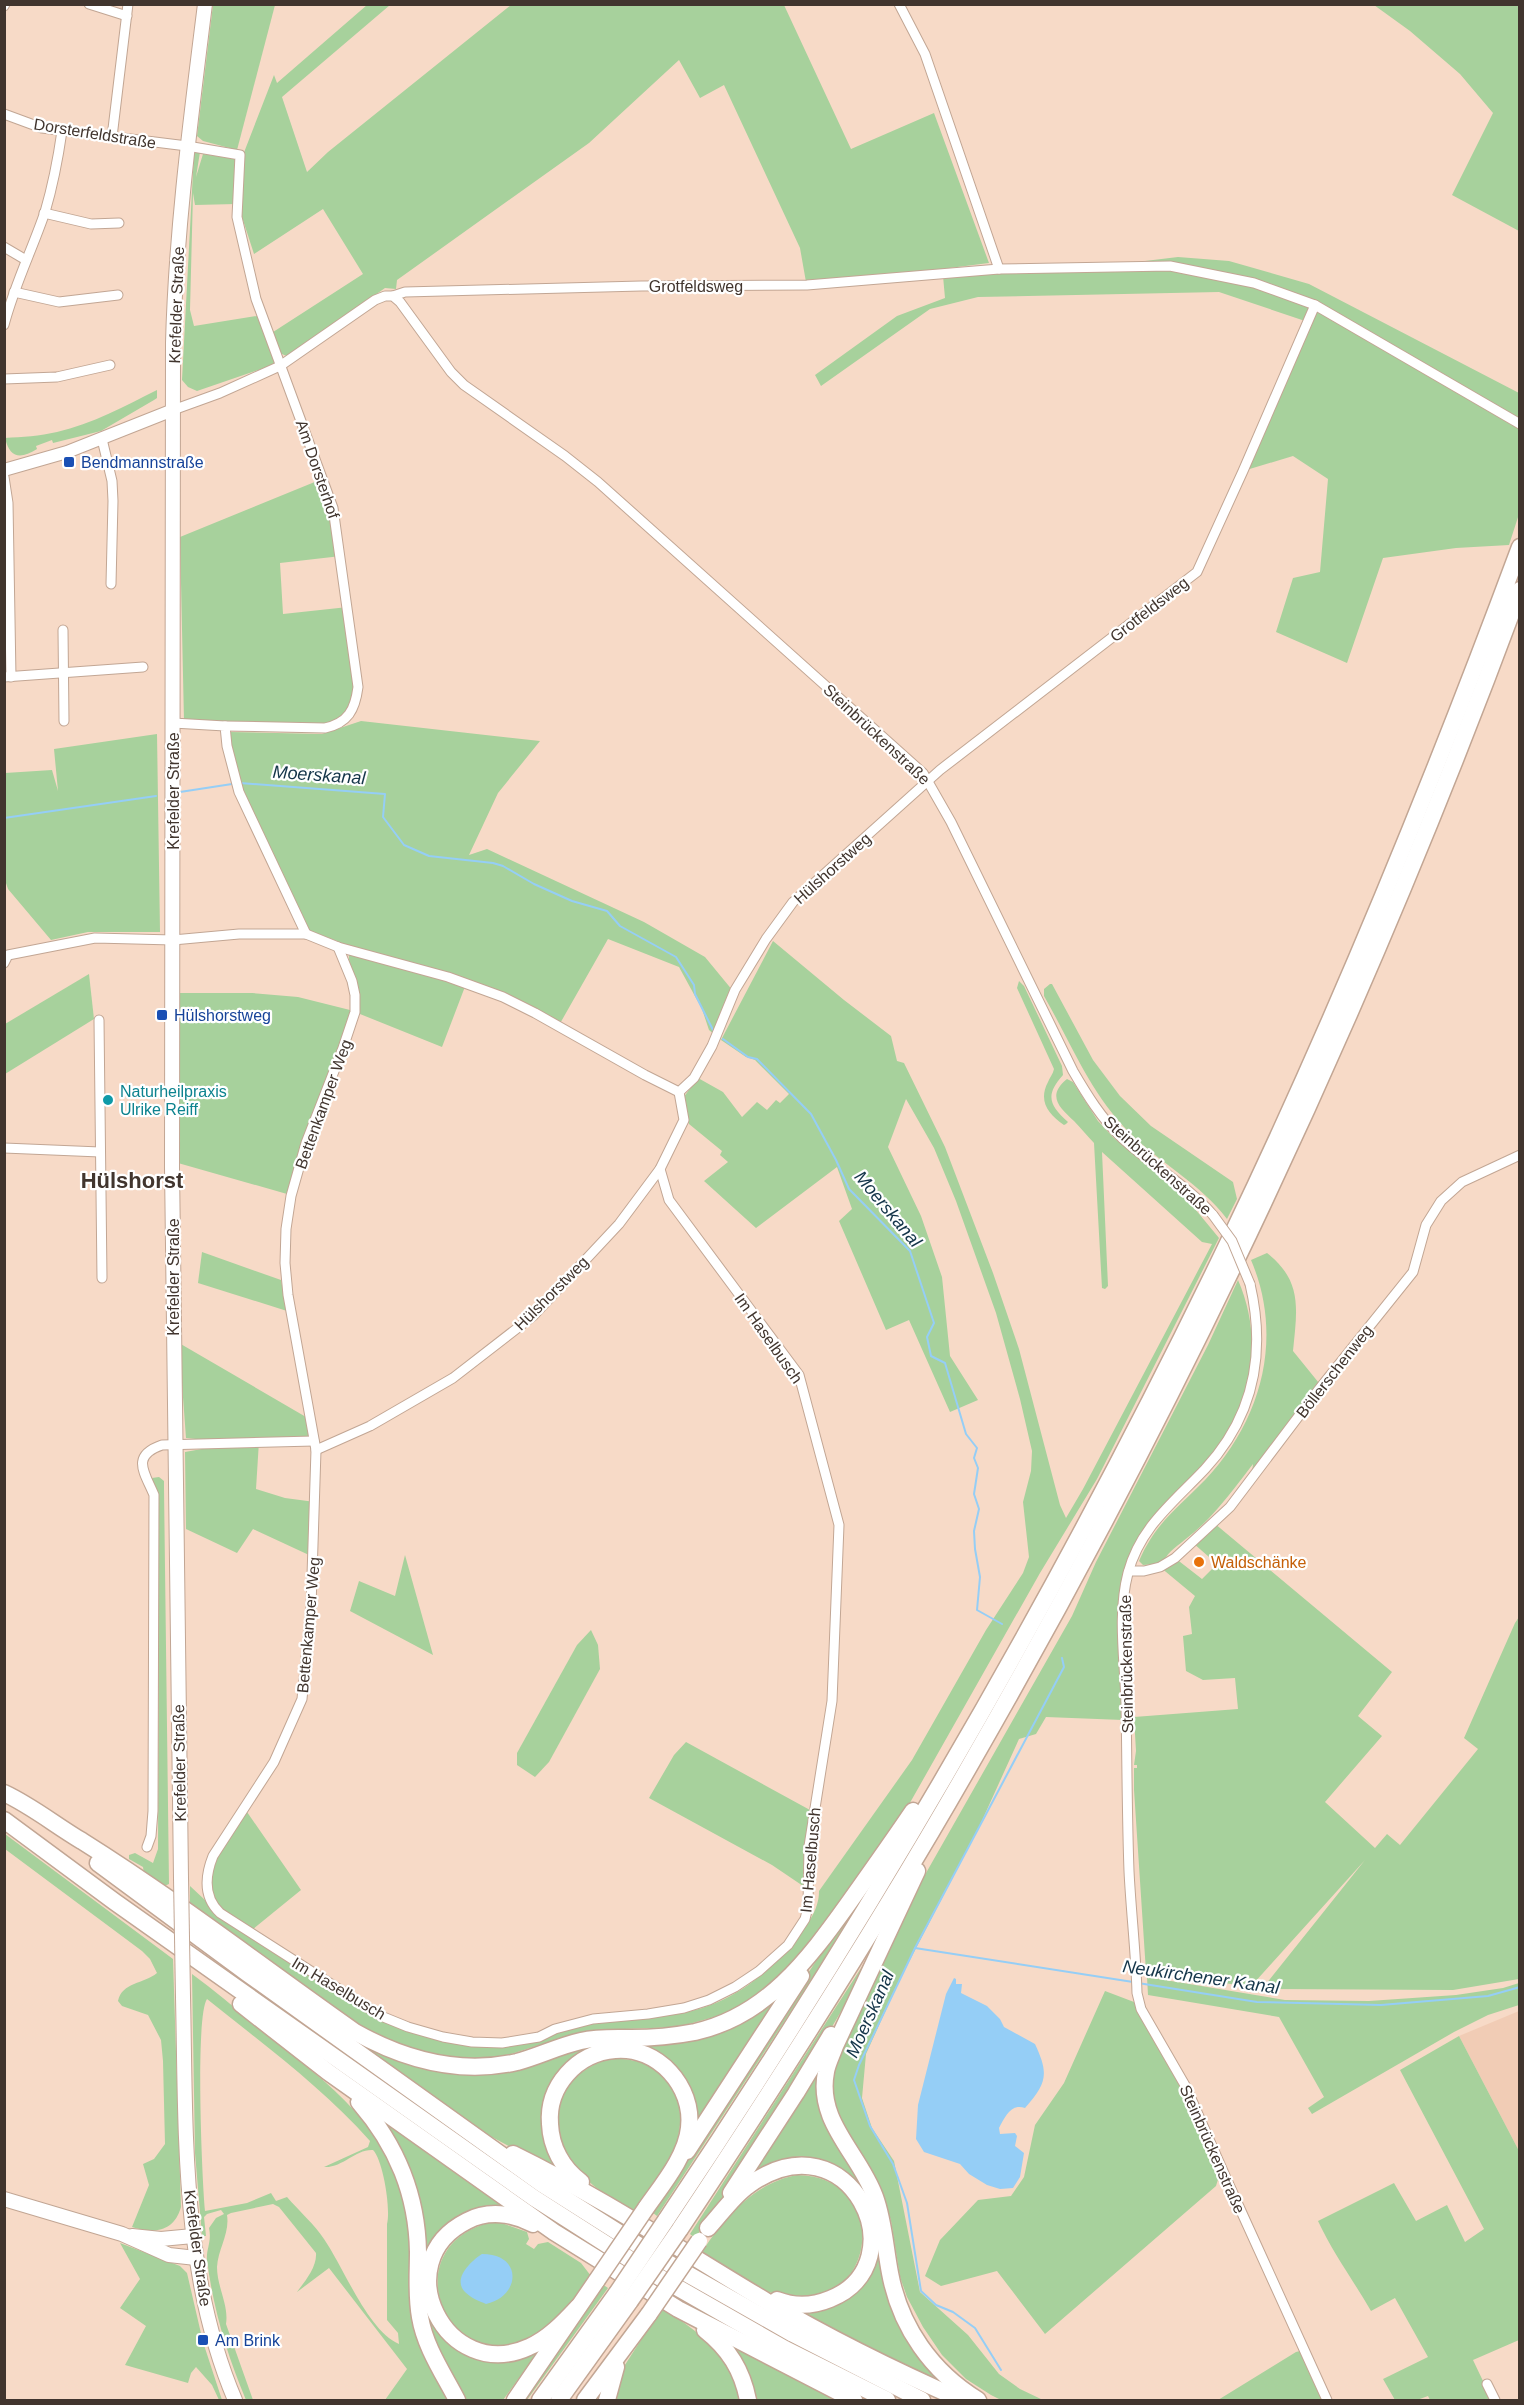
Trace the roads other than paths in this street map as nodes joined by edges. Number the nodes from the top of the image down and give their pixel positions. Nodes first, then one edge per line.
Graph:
1 (89, 4) edge
2 (128, 4) edge
3 (205, 4) edge
4 (899, 4) edge
5 (127, 16) junction
6 (4, 114) edge
7 (62, 131) junction
8 (112, 137) junction
9 (188, 146) junction
10 (44, 213) junction
11 (119, 223) dead end
12 (4, 247) edge
13 (26, 260) junction
14 (999, 269) junction
15 (14, 292) junction
16 (118, 295) dead end
17 (393, 296) junction
18 (1315, 305) junction
19 (6, 312) edge
20 (4, 325) edge
21 (111, 365) dead end
22 (280, 366) junction
23 (4, 379) edge
24 (173, 410) junction
25 (1520, 424) edge
26 (102, 440) junction
27 (4, 470) edge
28 (4, 477) edge
29 (1520, 547) edge
30 (111, 584) dead end
31 (1520, 590) edge
32 (63, 630) dead end
33 (143, 668) dead end
34 (63, 674) junction
35 (8, 677) edge
36 (64, 721) dead end
37 (173, 723) junction
38 (225, 726) junction
39 (929, 781) junction
40 (306, 934) junction
41 (173, 940) junction
42 (338, 947) junction
43 (6, 957) edge
44 (99, 1020) dead end
45 (679, 1092) junction
46 (4, 1148) edge
47 (100, 1152) junction
48 (1520, 1155) edge
49 (660, 1169) junction
50 (102, 1278) dead end
51 (175, 1445) junction
52 (315, 1445) junction
53 (1128, 1571) junction
54 (956, 1756) junction
55 (4, 1793) edge
56 (945, 1808) junction
57 (4, 1820) edge
58 (232, 1826) joint
59 (147, 1846) dead end
60 (114, 1902) junction
61 (895, 1922) junction
62 (831, 1927) junction
63 (271, 2028) junction
64 (434, 2108) junction
65 (658, 2190) junction
66 (4, 2199) edge
67 (623, 2213) junction
68 (673, 2224) junction
69 (554, 2232) junction
70 (122, 2234) junction
71 (704, 2235) junction
72 (193, 2236) junction
73 (196, 2258) junction
74 (715, 2269) junction
75 (623, 2297) junction
76 (578, 2307) junction
77 (678, 2309) junction
78 (632, 2340) junction
79 (1487, 2384) dead end
80 (516, 2399) edge
81 (235, 2400) edge
82 (457, 2400) edge
83 (540, 2400) edge
84 (559, 2400) edge
85 (585, 2400) edge
86 (607, 2400) edge
87 (748, 2400) edge
88 (854, 2400) edge
89 (887, 2400) edge
90 (922, 2400) edge
91 (962, 2400) edge
92 (978, 2400) edge
93 (1327, 2400) edge
94 (1494, 2400) edge

1 - 5 street
2 - 5 street
3 - 9 main road, Krefelder Straße
4 - 14 street
5 - 8 street
6 - 7 street, Dorsterfeldstraße
7 - 8 street, Dorsterfeldstraße
7 - 10 street
8 - 9 street, Dorsterfeldstraße
9 - 22 street, Am Dorsterhof
9 - 24 main road, Krefelder Straße
10 - 11 street
10 - 13 street
12 - 13 street
13 - 15 street
14 - 17 street, Grotfeldsweg
14 - 18 street, Grotfeldsweg
15 - 16 street
15 - 19 street
17 - 22 street
17 - 39 street, Steinbrückenstraße
18 - 25 street, Grotfeldsweg
18 - 39 street, Grotfeldsweg
19 - 20 street
21 - 23 street
22 - 24 street
22 - 38 street, Am Dorsterhof
24 - 26 street
24 - 37 main road, Krefelder Straße
26 - 27 street
26 - 30 street
28 - 35 street
29 - 54 highway
31 - 56 highway
32 - 34 street
33 - 34 street
34 - 35 street
34 - 36 street
37 - 38 street, Am Dorsterhof
37 - 41 main road, Krefelder Straße
38 - 40 street
39 - 45 street, Hülshorstweg
39 - 53 street, Steinbrückenstraße, bridge
40 - 41 street
40 - 42 street
41 - 43 street
41 - 51 main road, Krefelder Straße
42 - 45 street
42 - 52 street, Bettenkamper Weg
44 - 47 street
45 - 49 street, Hülshorstweg
46 - 47 street
47 - 50 street
48 - 53 street, Böllerschenweg
49 - 52 street, Hülshorstweg
49 - 58 street, Im Haselbusch
51 - 52 street
51 - 59 street
51 - 72 main road, Krefelder Straße, bridge
52 - 58 street, Bettenkamper Weg
53 - 93 street, Steinbrückenstraße
54 - 62 highway
54 - 68 highway
55 - 62 highway
55 - 64 highway
56 - 61 highway
56 - 68 highway
57 - 60 highway
60 - 63 highway
60 - 89 highway
61 - 71 highway
61 - 92 highway
62 - 65 highway
63 - 69 highway
63 - 82 highway
64 - 67 highway
64 - 90 highway
65 - 67 highway
65 - 76 highway, bridge
66 - 70 main road
67 - 74 highway
68 - 75 highway, bridge
69 - 76 highway
69 - 77 highway
70 - 72 main road
70 - 73 main road
71 - 74 highway
71 - 78 highway, bridge
72 - 73 main road, Krefelder Straße
73 - 81 main road, Krefelder Straße
74 - 91 highway
75 - 83 highway
75 - 84 highway
76 - 80 highway
77 - 87 highway
77 - 88 highway
78 - 85 highway
78 - 86 highway
79 - 94 street

